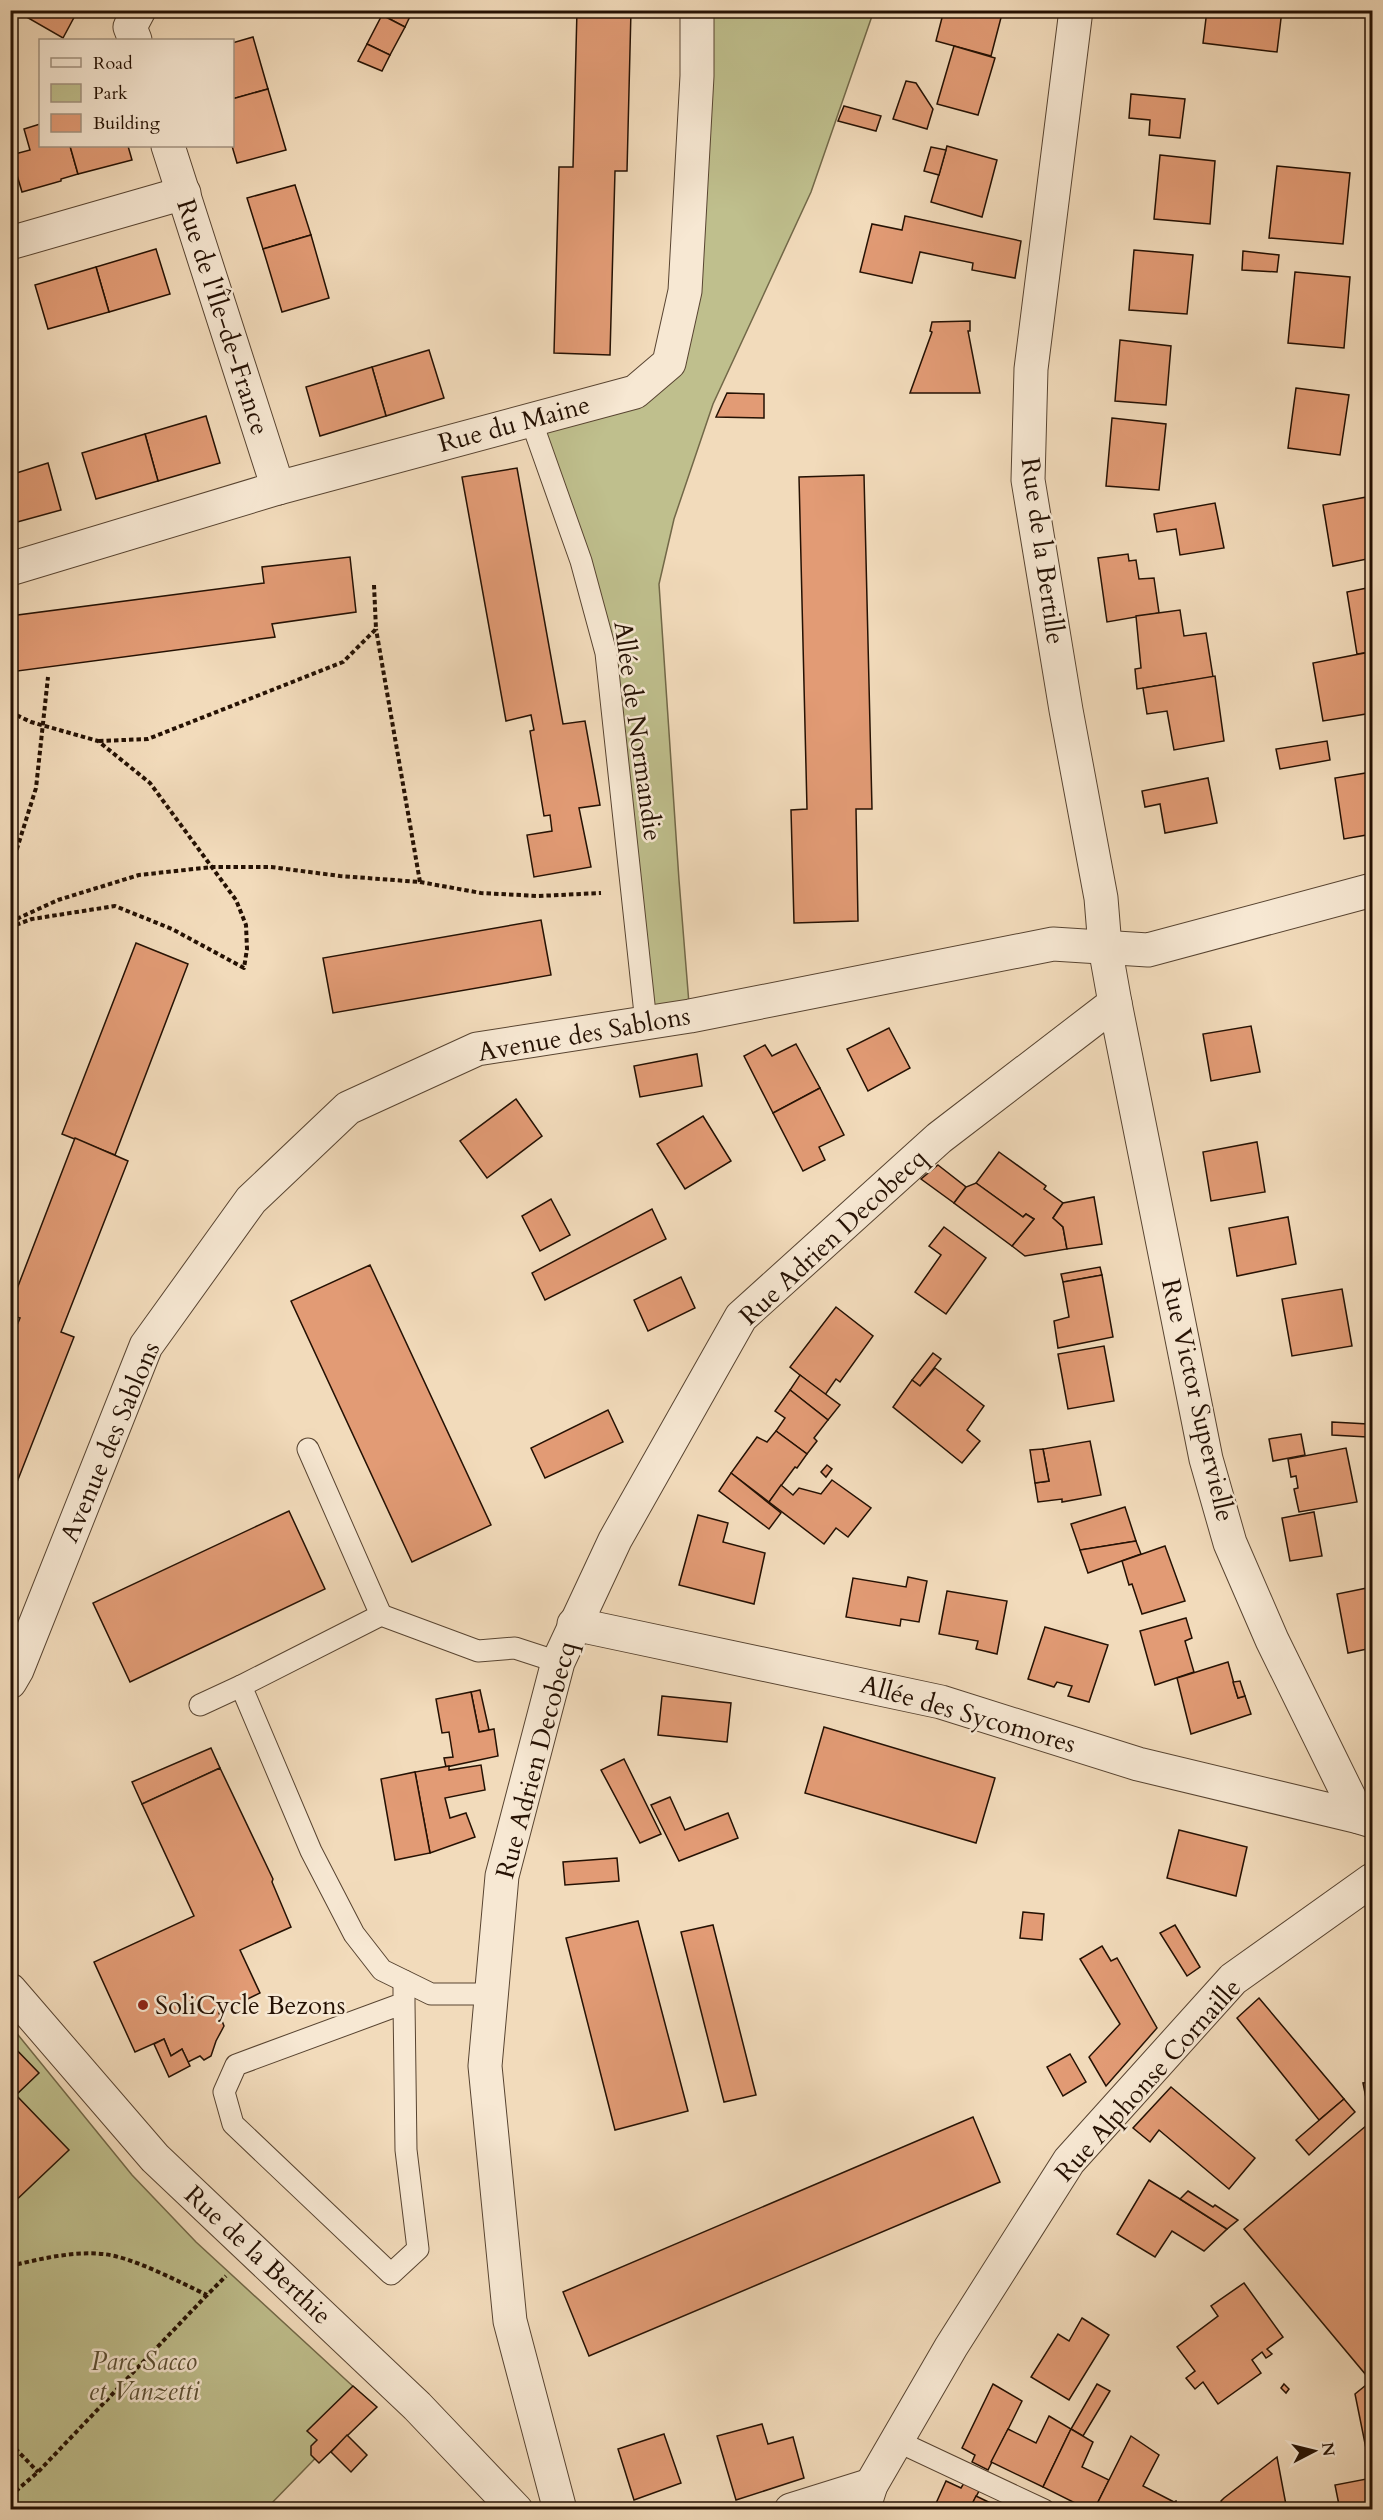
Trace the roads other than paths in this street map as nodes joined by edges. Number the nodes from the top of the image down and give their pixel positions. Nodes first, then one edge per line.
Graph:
1 (139, 10) edge
2 (698, 10) edge
3 (1076, 10) edge
4 (135, 39) edge
5 (168, 147) edge
6 (184, 193) junction
7 (10, 243) edge
8 (531, 420) junction
9 (278, 488) junction
10 (10, 569) edge
11 (1372, 890) edge
12 (1105, 946) junction
13 (1115, 1004) junction
14 (646, 1023) junction
15 (308, 1449) dead end
16 (381, 1615) junction
17 (574, 1624) junction
18 (558, 1662) junction
19 (10, 1682) edge
20 (241, 1686) junction
21 (200, 1705) dead end
22 (1366, 1819) edge
23 (1372, 1880) edge
24 (404, 1981) junction
25 (10, 1990) edge
26 (492, 1994) junction
27 (404, 2003) junction
28 (897, 2441) junction
29 (867, 2497) edge
30 (516, 2510) edge
31 (560, 2510) edge
32 (790, 2510) edge
33 (1044, 2510) edge

1 - 4 street
2 - 8 street, Rue du Maine
3 - 12 street, Rue de la Bertille
5 - 6 street, Rue de l'Île-de-France
6 - 7 street
6 - 9 street, Rue de l'Île-de-France
8 - 9 street, Rue du Maine
8 - 14 lane, Allée de Normandie
9 - 10 street, Rue du Maine
11 - 12 street, Avenue des Sablons
12 - 13 street, Rue Victor Supervielle
12 - 14 street, Avenue des Sablons
13 - 17 street, Rue Adrien Decobecq
13 - 22 street, Rue Victor Supervielle
14 - 19 street, Avenue des Sablons
15 - 16 lane
16 - 18 lane
16 - 20 lane
17 - 18 street, Rue Adrien Decobecq
17 - 22 street, Allée des Sycomores
18 - 26 street, Rue Adrien Decobecq
20 - 21 lane
20 - 24 lane
23 - 28 street, Rue Alphonse Cornaille
24 - 26 lane
24 - 27 lane
25 - 30 street, Rue de la Berthie
26 - 31 street, Rue Adrien Decobecq
27 - 27 lane
28 - 29 street, Rue Alphonse Cornaille
28 - 33 lane
29 - 32 street

